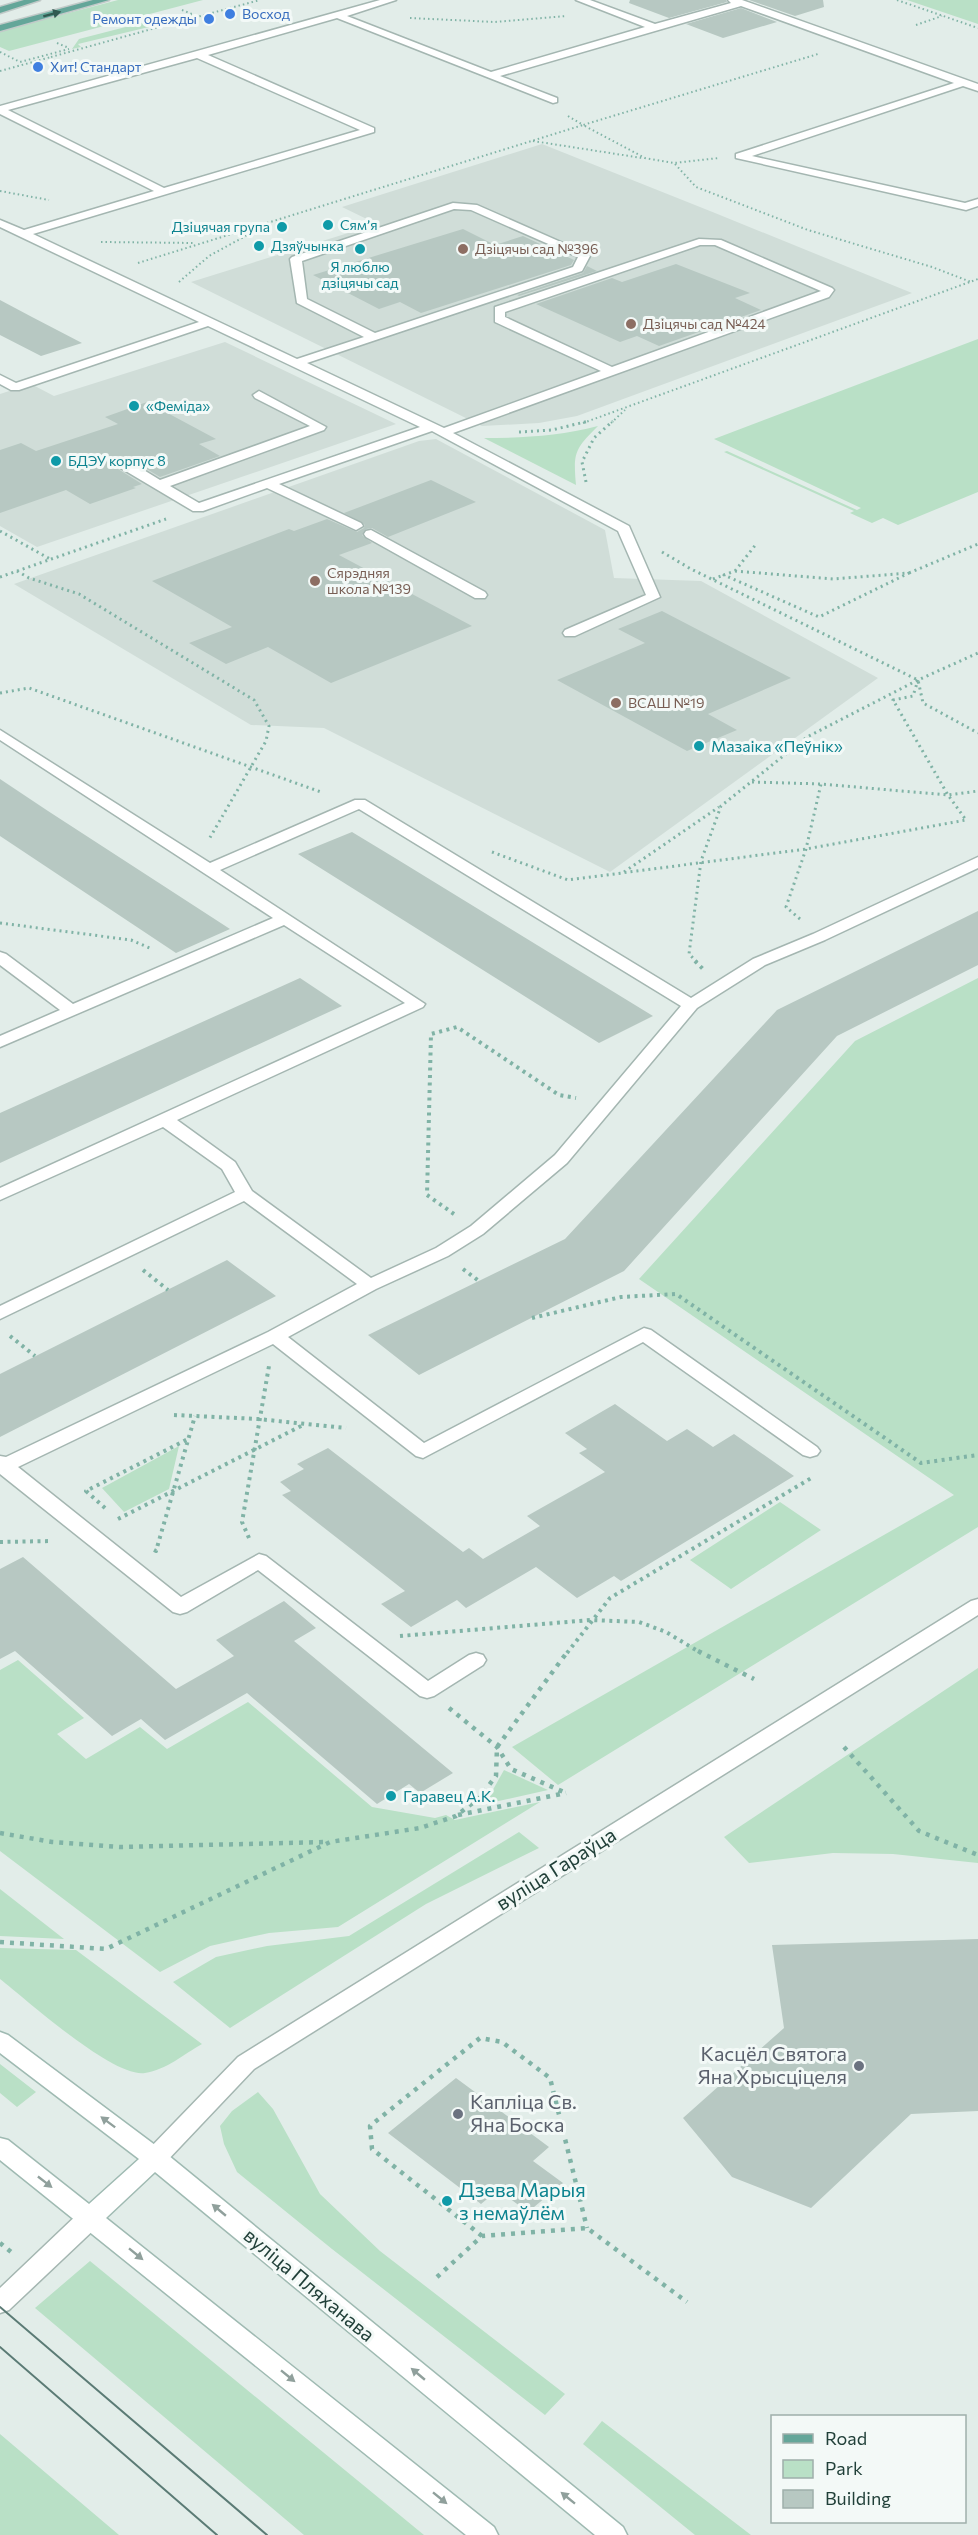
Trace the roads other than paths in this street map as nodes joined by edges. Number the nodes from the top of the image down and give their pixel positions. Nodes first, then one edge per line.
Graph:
1 (35, 0) edge
2 (104, 0) edge
3 (391, 0) edge
4 (581, 0) edge
5 (737, 1) edge
6 (0, 9) edge
7 (337, 15) junction
8 (655, 27) junction
9 (0, 28) edge
10 (198, 55) junction
11 (491, 75) junction
12 (963, 82) junction
13 (978, 88) edge
14 (553, 100) dead end
15 (0, 110) edge
16 (162, 191) junction
17 (978, 202) edge
18 (966, 207) junction
19 (978, 210) edge
20 (0, 224) edge
21 (22, 234) junction
22 (209, 322) junction
23 (374, 337) junction
24 (296, 363) junction
25 (611, 371) junction
26 (0, 379) edge
27 (259, 395) dead end
28 (437, 429) junction
29 (124, 464) dead end
30 (269, 484) junction
31 (159, 485) junction
32 (356, 526) dead end
33 (370, 534) dead end
34 (480, 595) dead end
35 (570, 633) dead end
36 (0, 734) edge
37 (978, 862) edge
38 (201, 866) junction
39 (283, 919) junction
40 (0, 957) edge
41 (691, 1005) junction
42 (71, 1010) junction
43 (0, 1042) edge
44 (165, 1120) junction
45 (245, 1194) junction
46 (0, 1195) edge
47 (370, 1285) junction
48 (0, 1313) edge
49 (275, 1336) junction
50 (810, 1451) road end
51 (2, 1466) edge
52 (978, 1606) edge
53 (476, 1660) dead end
54 (0, 2041) edge
55 (0, 2146) edge
56 (155, 2157) junction
57 (91, 2217) junction
58 (0, 2303) edge
59 (485, 2535) edge
60 (614, 2535) edge

1 - 6 main road
9 -> 2 main road
3 - 7 main road
4 - 8 main road
5 - 8 main road
5 - 12 main road
7 - 10 main road
7 - 11 main road
8 - 11 main road
10 - 15 main road
10 - 16 main road
11 - 14 main road
12 - 13 main road
12 - 18 main road
15 - 16 main road
16 - 21 main road
17 - 18 main road
18 - 19 main road
20 - 21 main road
21 - 22 main road
22 - 24 main road
22 - 26 main road
23 - 23 main road
23 - 24 main road
24 - 28 main road
25 - 25 main road
25 - 28 main road
27 - 31 main road
28 - 30 main road
28 - 35 main road
29 - 31 main road
30 - 31 main road
30 - 32 main road
33 - 34 main road
36 - 38 main road
37 - 41 main road
38 - 39 main road
38 - 41 main road
39 - 42 main road
39 - 44 main road
40 - 42 main road
41 - 47 main road
42 - 43 main road
44 - 45 main road
44 - 46 main road
45 - 47 main road
45 - 48 main road
47 - 49 main road
49 - 50 main road
49 - 51 main road
51 - 53 main road
52 - 56 main road, вуліца Гараўца
56 -> 54 main road, вуліца Пляханава
55 -> 57 main road
56 - 57 main road, вуліца Гараўца
60 -> 56 main road, вуліца Пляханава
57 - 58 main road, вуліца Гараўца
57 -> 59 main road

